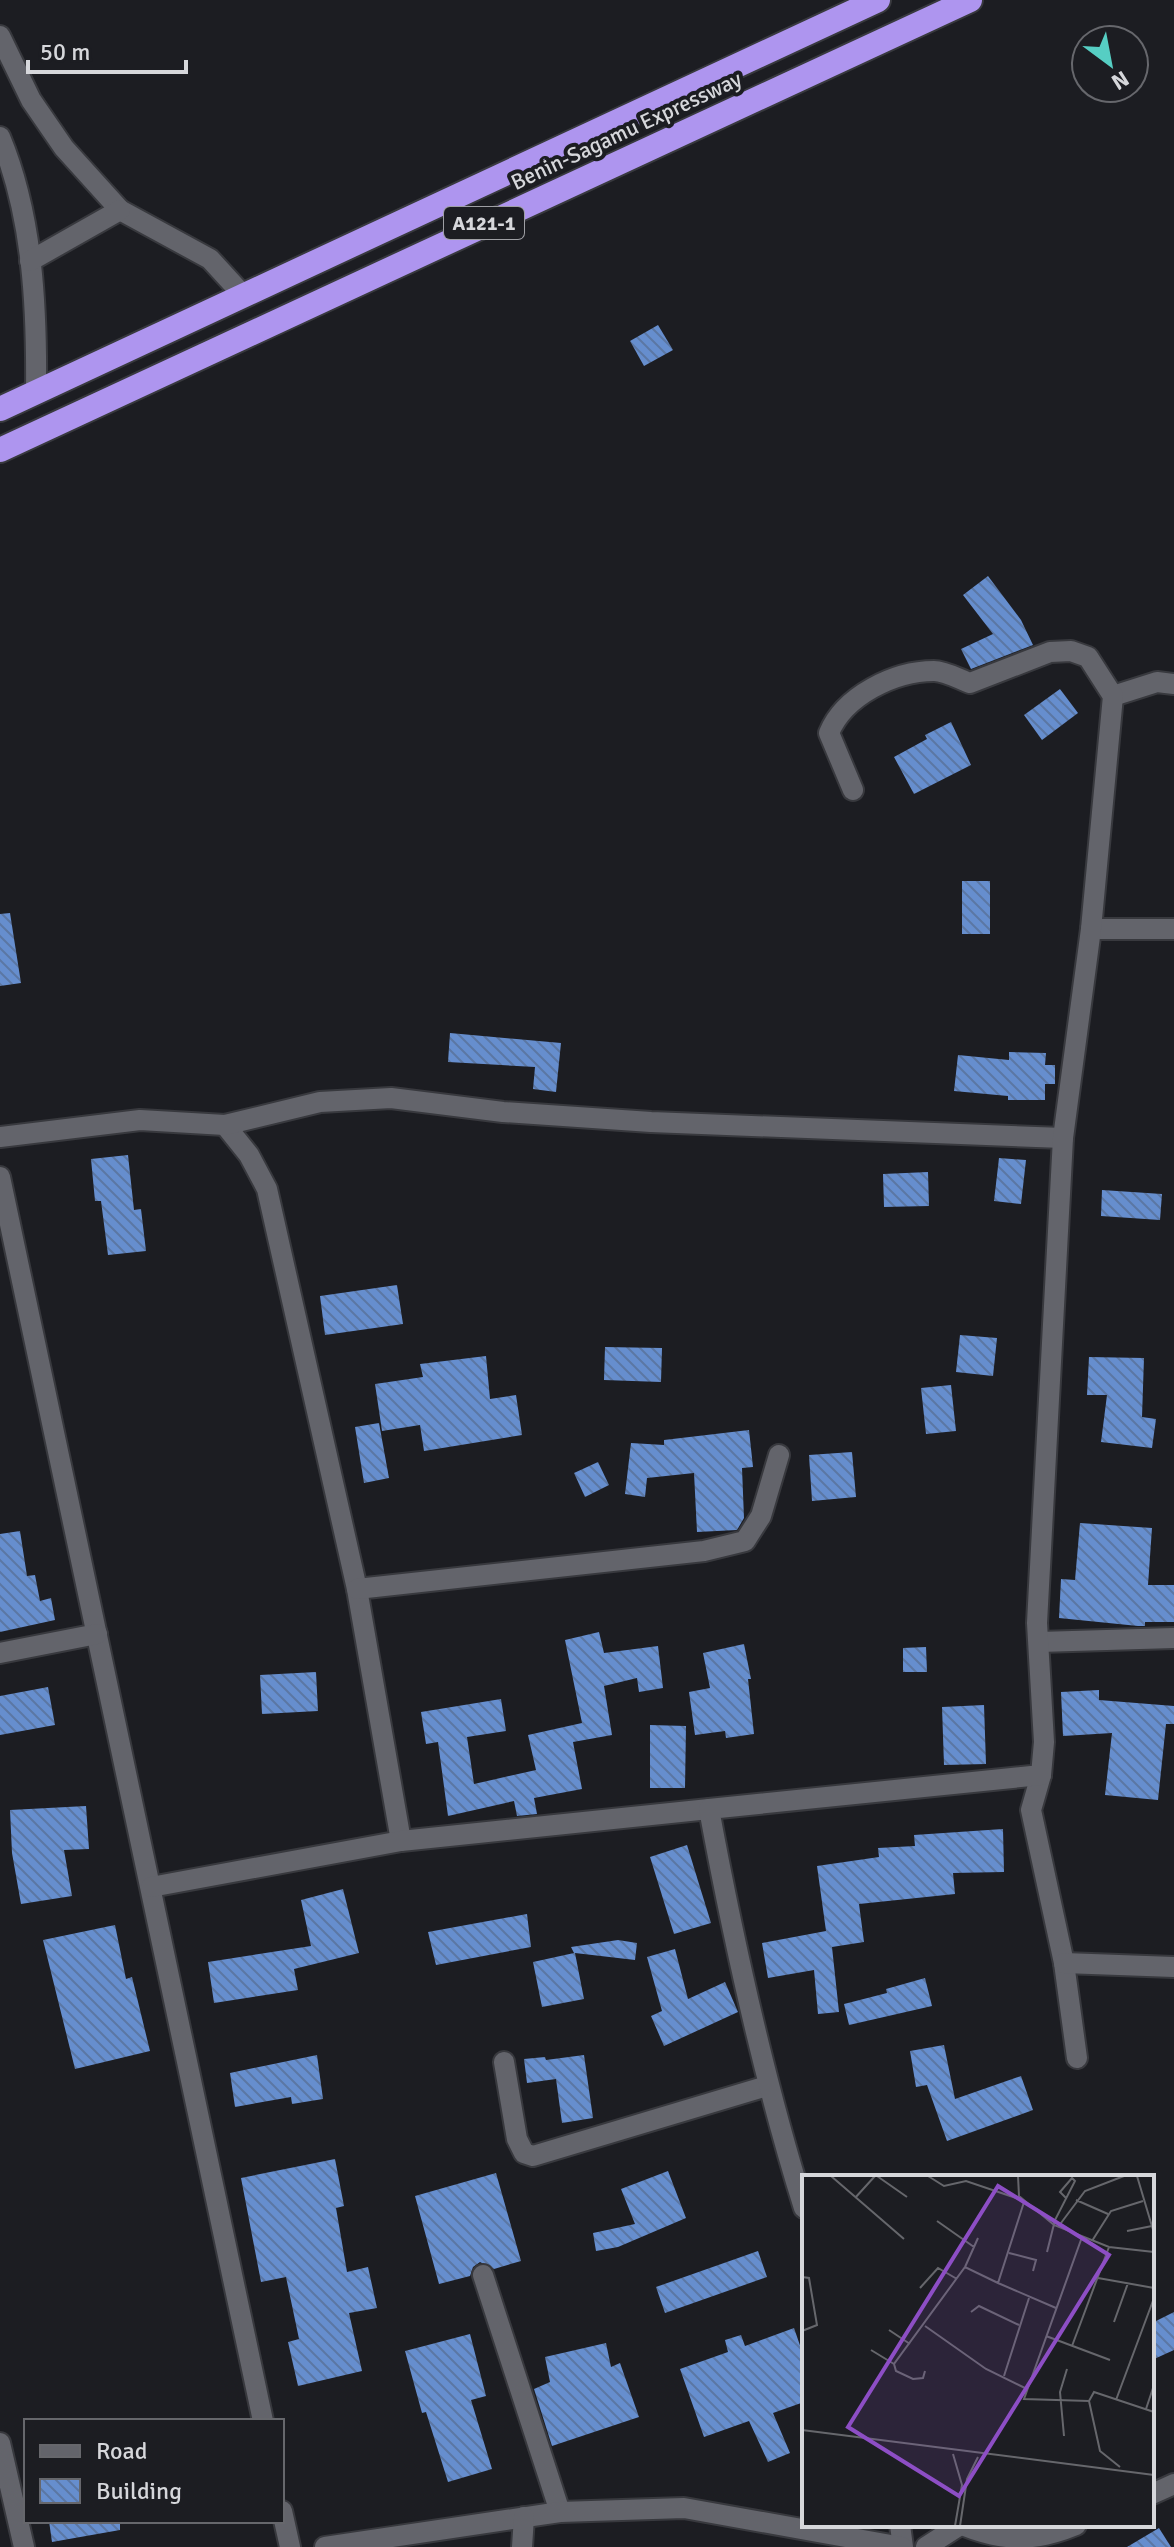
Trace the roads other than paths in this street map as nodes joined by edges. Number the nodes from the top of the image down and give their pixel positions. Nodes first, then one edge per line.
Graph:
1 (878, 0) edge
2 (970, 0) edge
3 (0, 36) edge
4 (0, 137) edge
5 (120, 210) junction
6 (30, 261) junction
7 (242, 294) junction
8 (36, 393) junction
9 (0, 409) edge
10 (0, 450) edge
11 (1174, 684) edge
12 (1113, 696) junction
13 (853, 790) dead end
14 (1091, 929) junction
15 (1174, 929) edge
16 (225, 1125) junction
17 (0, 1137) edge
18 (1063, 1138) junction
19 (0, 1177) edge
20 (779, 1455) dead end
21 (357, 1589) junction
22 (97, 1634) junction
23 (1174, 1638) edge
24 (1039, 1642) junction
25 (0, 1653) edge
26 (1041, 1775) junction
27 (709, 1809) junction
28 (401, 1841) junction
29 (151, 1887) junction
30 (1064, 1963) junction
31 (1174, 1967) edge
32 (1077, 2058) dead end
33 (504, 2062) dead end
34 (767, 2086) junction
35 (802, 2201) edge
36 (483, 2275) dead end
37 (263, 2419) edge
38 (0, 2443) edge
39 (1174, 2484) edge
40 (1154, 2493) edge
41 (560, 2512) junction
42 (524, 2517) junction
43 (284, 2520) edge
44 (900, 2527) edge
45 (958, 2527) edge
46 (966, 2527) edge
47 (1068, 2527) edge
48 (24, 2547) edge
49 (290, 2547) edge
50 (325, 2547) edge
51 (522, 2547) edge
52 (902, 2547) edge
53 (926, 2547) edge

1 - 7 highway, Benin-Sagamu Expressway / A121-1
2 - 10 highway, Benin-Sagamu Expressway / A121-1
3 - 5 street
4 - 6 street
5 - 6 street
5 - 7 street
6 - 8 street
7 - 8 highway, Benin-Sagamu Expressway / A121-1
8 - 9 highway, Benin-Sagamu Expressway / A121-1
11 - 12 street
12 - 13 street
12 - 14 street
14 - 15 street
14 - 18 street
16 - 17 street
16 - 18 street
16 - 21 street
18 - 24 street
19 - 22 street
20 - 21 street
21 - 28 street
22 - 25 street
22 - 29 street
23 - 24 street
24 - 26 street
26 - 27 street
26 - 30 street
27 - 28 street
27 - 34 street
28 - 29 street
29 - 37 street
30 - 31 street
30 - 32 street
33 - 34 street
34 - 35 street
36 - 41 street
38 - 48 street
39 - 40 street
41 - 42 street
41 - 52 street
42 - 50 street
42 - 51 street
43 - 49 street
44 - 52 street
45 - 53 street
46 - 47 street

